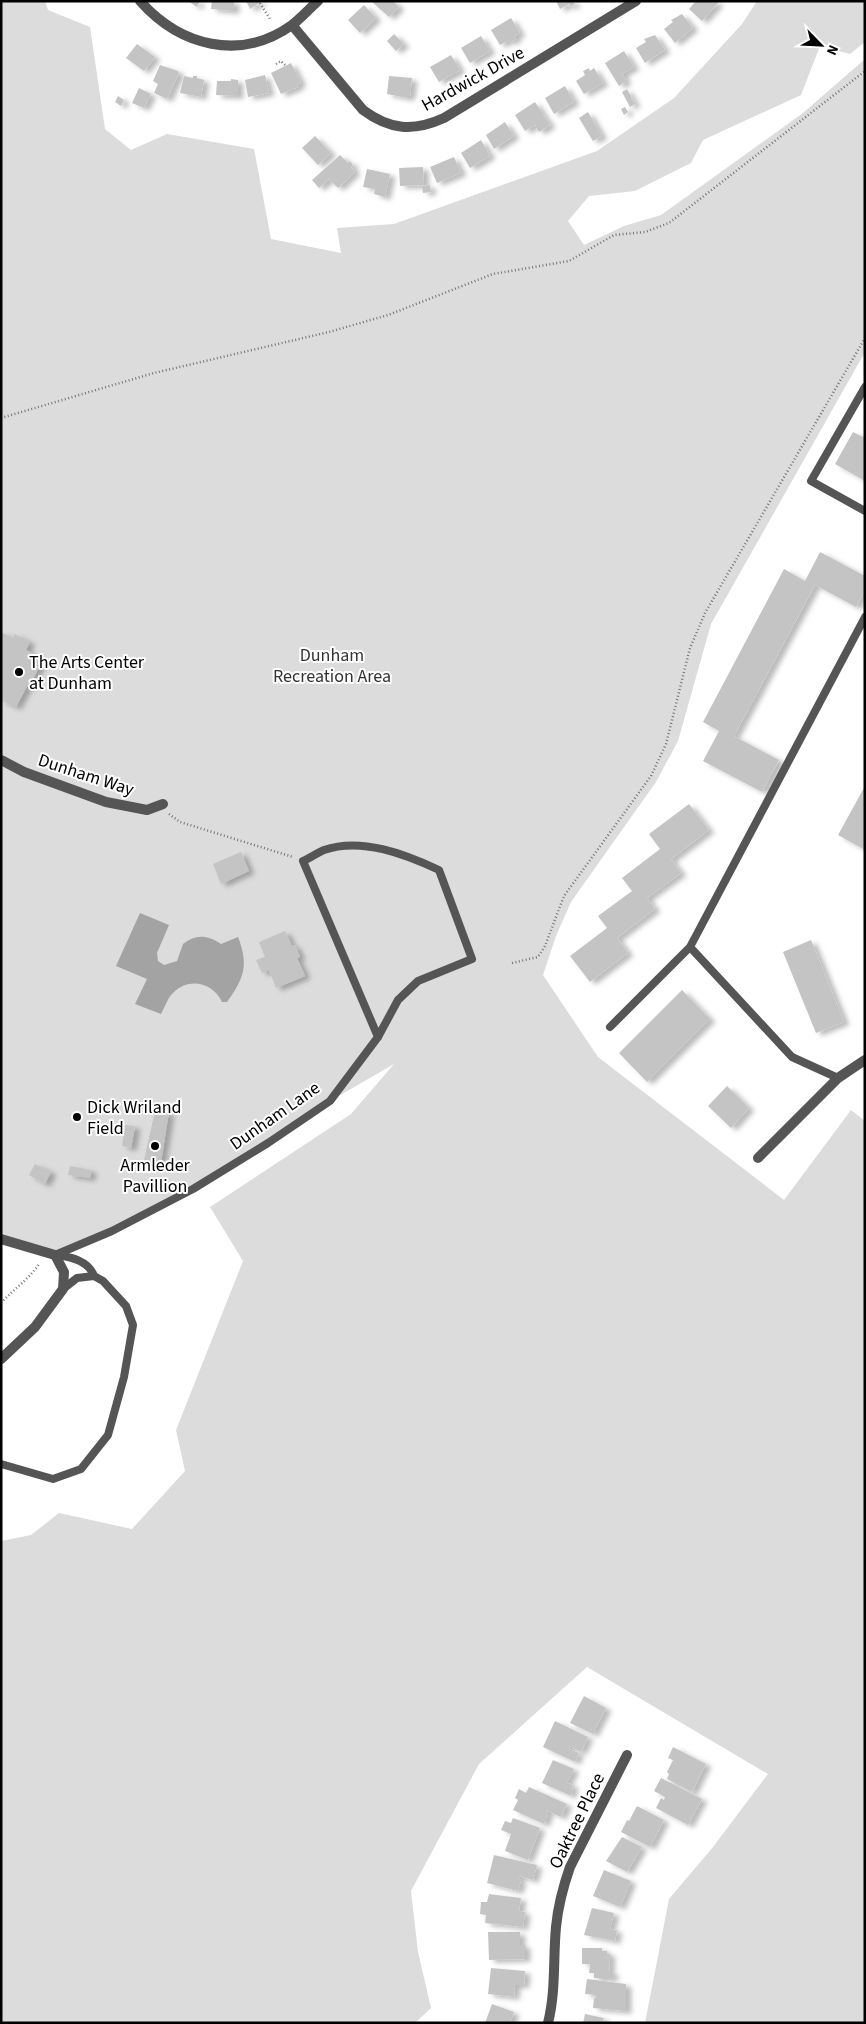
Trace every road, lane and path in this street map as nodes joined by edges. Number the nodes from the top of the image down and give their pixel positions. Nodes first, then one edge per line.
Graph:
1 (140, 1) edge
2 (318, 1) edge
3 (636, 1) edge
4 (260, 3) dead end
5 (270, 19) dead end
6 (292, 25) junction
7 (276, 64) dead end
8 (286, 66) dead end
9 (865, 71) edge
10 (865, 338) edge
11 (865, 387) edge
12 (1, 418) edge
13 (865, 511) edge
14 (865, 617) edge
15 (1, 760) edge
16 (163, 804) joint
17 (303, 861) junction
18 (690, 947) junction
19 (512, 963) dead end
20 (610, 1027) dead end
21 (378, 1037) junction
22 (865, 1060) edge
23 (838, 1078) junction
24 (758, 1158) dead end
25 (1, 1238) edge
26 (55, 1255) junction
27 (42, 1259) dead end
28 (94, 1276) junction
29 (63, 1289) junction
30 (1, 1303) edge
31 (1, 1359) edge
32 (1, 1464) edge
33 (628, 1754) dead end
34 (548, 2023) edge

1 - 6 street
2 - 6 street
3 - 6 street, Hardwick Drive
4 - 5 path
7 - 8 path
9 - 12 path
10 - 19 path
11 - 13 lane
14 - 18 lane
15 - 16 street, Dunham Way
16 - 17 path
17 - 21 lane
17 - 21 lane, Dunham Lane
18 - 20 lane
18 - 23 lane
21 - 26 lane, Dunham Lane
22 - 23 street
23 - 24 street
25 - 26 street
26 - 28 lane
26 - 29 street
27 - 30 path
28 - 29 lane
28 - 32 lane
29 - 31 street
33 - 34 street, Oaktree Place

